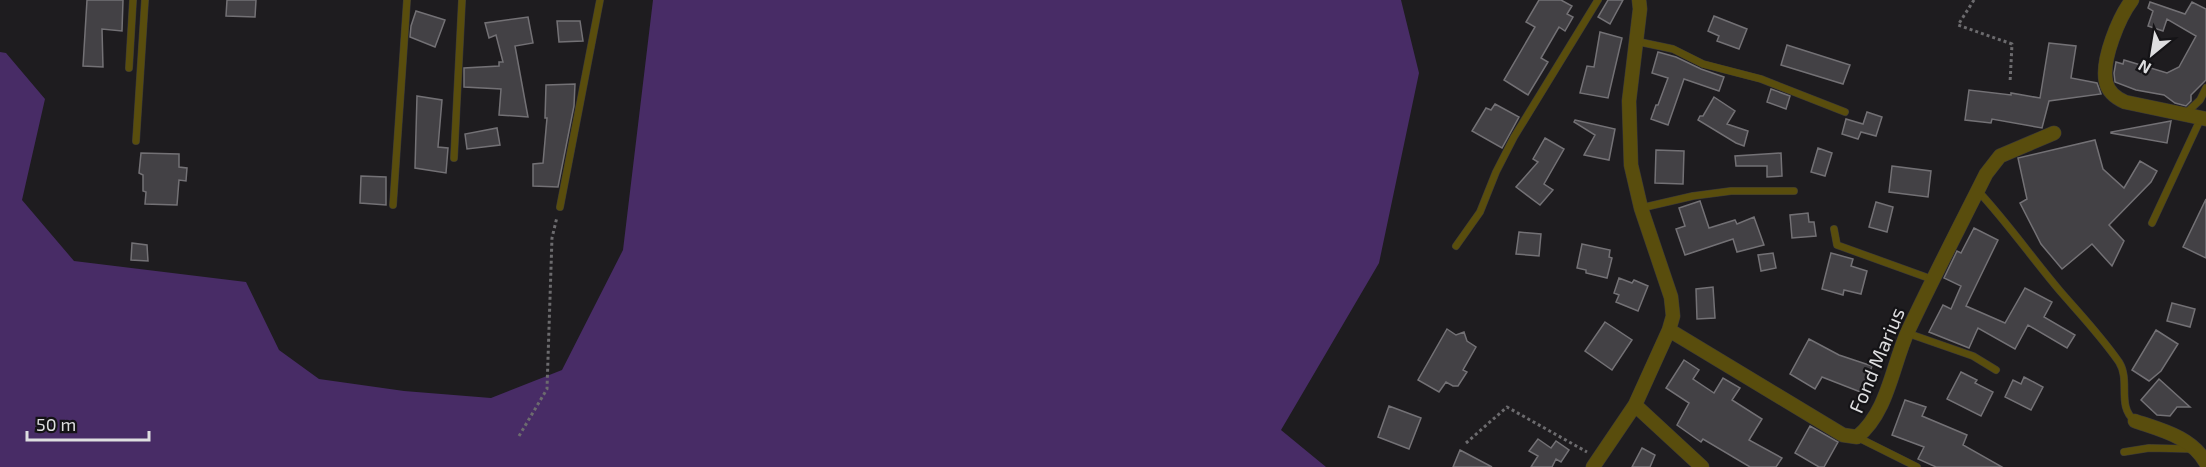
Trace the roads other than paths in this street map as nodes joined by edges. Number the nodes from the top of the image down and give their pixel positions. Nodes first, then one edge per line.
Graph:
1 (133, 0) edge
2 (145, 0) edge
3 (407, 0) edge
4 (462, 0) edge
5 (600, 0) edge
6 (1598, 0) edge
7 (1639, 0) edge
8 (2132, 0) edge
9 (1635, 41) junction
10 (129, 68) dead end
11 (2206, 88) edge
12 (1845, 112) dead end
13 (2185, 114) junction
14 (2204, 119) edge
15 (2054, 133) dead end
16 (136, 141) dead end
17 (454, 158) dead end
18 (1794, 191) dead end
19 (1978, 191) junction
20 (393, 206) dead end
21 (560, 207) road end
22 (1641, 208) junction
23 (2152, 224) dead end
24 (1834, 229) dead end
25 (1456, 246) dead end
26 (1934, 280) junction
27 (1669, 330) junction
28 (1907, 333) junction
29 (1996, 370) dead end
30 (1635, 405) junction
31 (2135, 421) joint
32 (1857, 437) junction
33 (2196, 449) junction
34 (2124, 452) dead end
35 (1596, 463) edge
36 (2206, 463) edge
37 (1702, 467) edge
38 (1917, 467) edge

1 - 10 lane
2 - 16 lane
3 - 20 lane
4 - 17 lane
5 - 21 lane
6 - 25 lane
7 - 9 street
8 - 13 street
9 - 12 lane
9 - 22 street
11 - 13 lane
13 - 14 street
14 - 23 lane
15 - 19 street, Fond Marius
18 - 22 lane
19 - 26 street, Fond Marius
19 - 31 lane
22 - 27 street
24 - 26 lane
26 - 28 street, Fond Marius
27 - 30 street
27 - 32 street, Fond Marius
28 - 29 lane
28 - 32 street, Fond Marius
30 - 35 street
30 - 37 street
31 - 33 street
32 - 38 lane
33 - 34 lane
33 - 36 street

